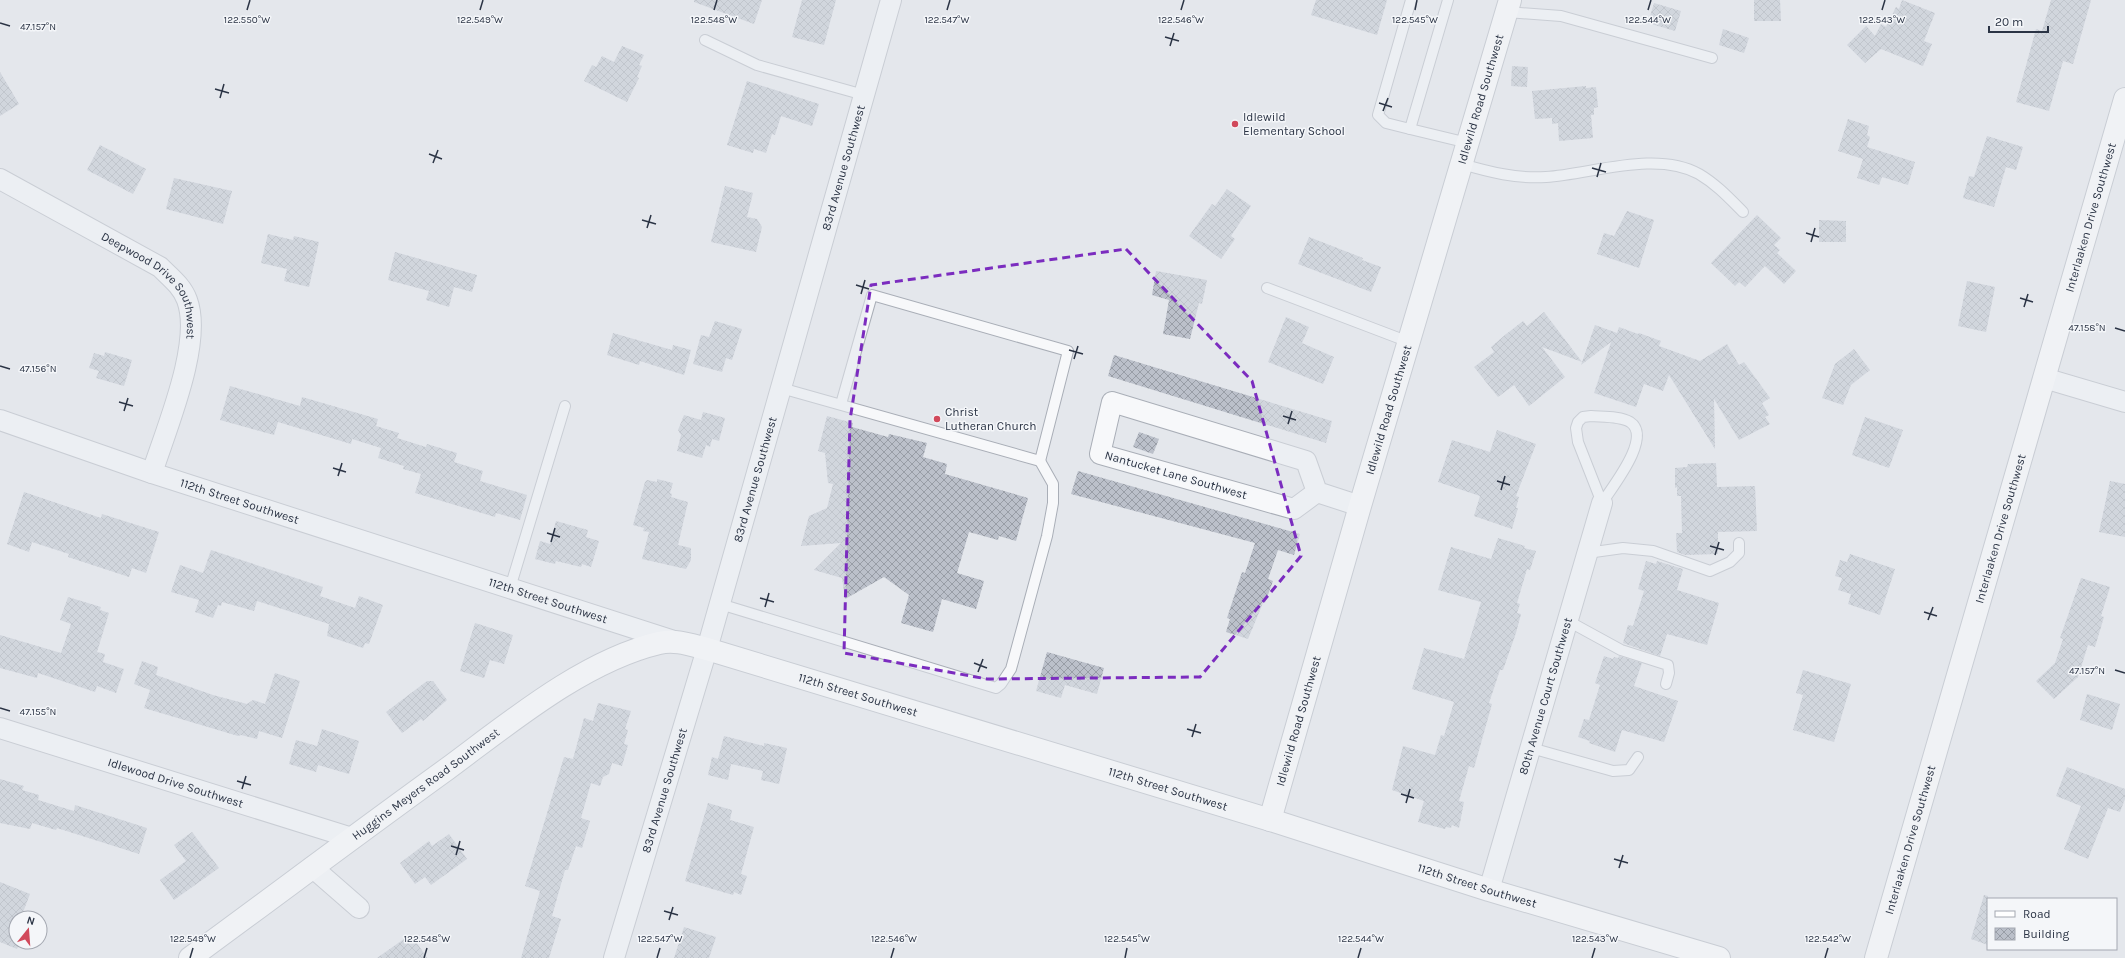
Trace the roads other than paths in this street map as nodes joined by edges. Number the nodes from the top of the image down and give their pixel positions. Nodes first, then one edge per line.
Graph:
1 (891, 0) edge
2 (1411, 0) edge
3 (1448, 0) edge
4 (1508, 6) edge
5 (705, 40) dead end
6 (1712, 58) dead end
7 (864, 95) junction
8 (2125, 99) edge
9 (1410, 128) junction
10 (1468, 142) junction
11 (1462, 164) junction
12 (0, 179) edge
13 (1743, 212) dead end
14 (1267, 288) dead end
15 (1408, 342) junction
16 (2044, 378) junction
17 (781, 388) junction
18 (2125, 402) edge
19 (841, 404) junction
20 (565, 406) dead end
21 (0, 420) edge
22 (1040, 461) junction
23 (152, 473) junction
24 (1317, 492) junction
25 (1602, 503) junction
26 (1360, 506) junction
27 (1739, 543) dead end
28 (1587, 554) junction
29 (510, 588) junction
30 (720, 604) junction
31 (1568, 621) junction
32 (677, 642) junction
33 (707, 649) junction
34 (1666, 684) dead end
35 (0, 728) edge
36 (1531, 748) junction
37 (1638, 757) dead end
38 (1270, 820) junction
39 (352, 838) junction
40 (315, 870) junction
41 (1489, 890) junction
42 (359, 908) dead end
43 (190, 958) edge
44 (614, 958) edge
45 (1719, 958) edge
46 (1876, 958) edge

1 - 7 street, 83rd Avenue Southwest
2 - 9 lane
3 - 9 lane
4 - 6 lane
4 - 10 street, Idlewild Road Southwest
5 - 7 lane
7 - 17 street, 83rd Avenue Southwest
8 - 16 street, Interlaaken Drive Southwest
9 - 10 lane
10 - 11 street, Idlewild Road Southwest
11 - 13 lane
11 - 15 street, Idlewild Road Southwest
12 - 23 street, Deepwood Drive Southwest
14 - 15 lane
15 - 26 street, Idlewild Road Southwest
16 - 18 street
16 - 46 street, Interlaaken Drive Southwest
17 - 19 lane
17 - 30 street, 83rd Avenue Southwest
19 - 22 lane
19 - 22 lane
20 - 29 lane
21 - 23 street, 112th Street Southwest
22 - 30 lane
23 - 29 street, 112th Street Southwest
24 - 24 street, Nantucket Lane Southwest
24 - 26 street
25 - 25 lane
25 - 28 street, 80th Avenue Court Southwest
26 - 38 street, Idlewild Road Southwest
27 - 28 lane
28 - 31 street, 80th Avenue Court Southwest
29 - 32 street, 112th Street Southwest
30 - 33 street, 83rd Avenue Southwest
31 - 34 lane
31 - 36 street, 80th Avenue Court Southwest
32 - 33 street, 112th Street Southwest
32 - 39 street, Huggins Meyers Road Southwest
33 - 38 street, 112th Street Southwest
33 - 44 street, 83rd Avenue Southwest
35 - 39 street, Idlewood Drive Southwest
36 - 37 lane
36 - 41 street, 80th Avenue Court Southwest
38 - 41 street, 112th Street Southwest
39 - 40 street, Huggins Meyers Road Southwest
40 - 42 street
40 - 43 street, Huggins Meyers Road Southwest
41 - 45 street, 112th Street Southwest

